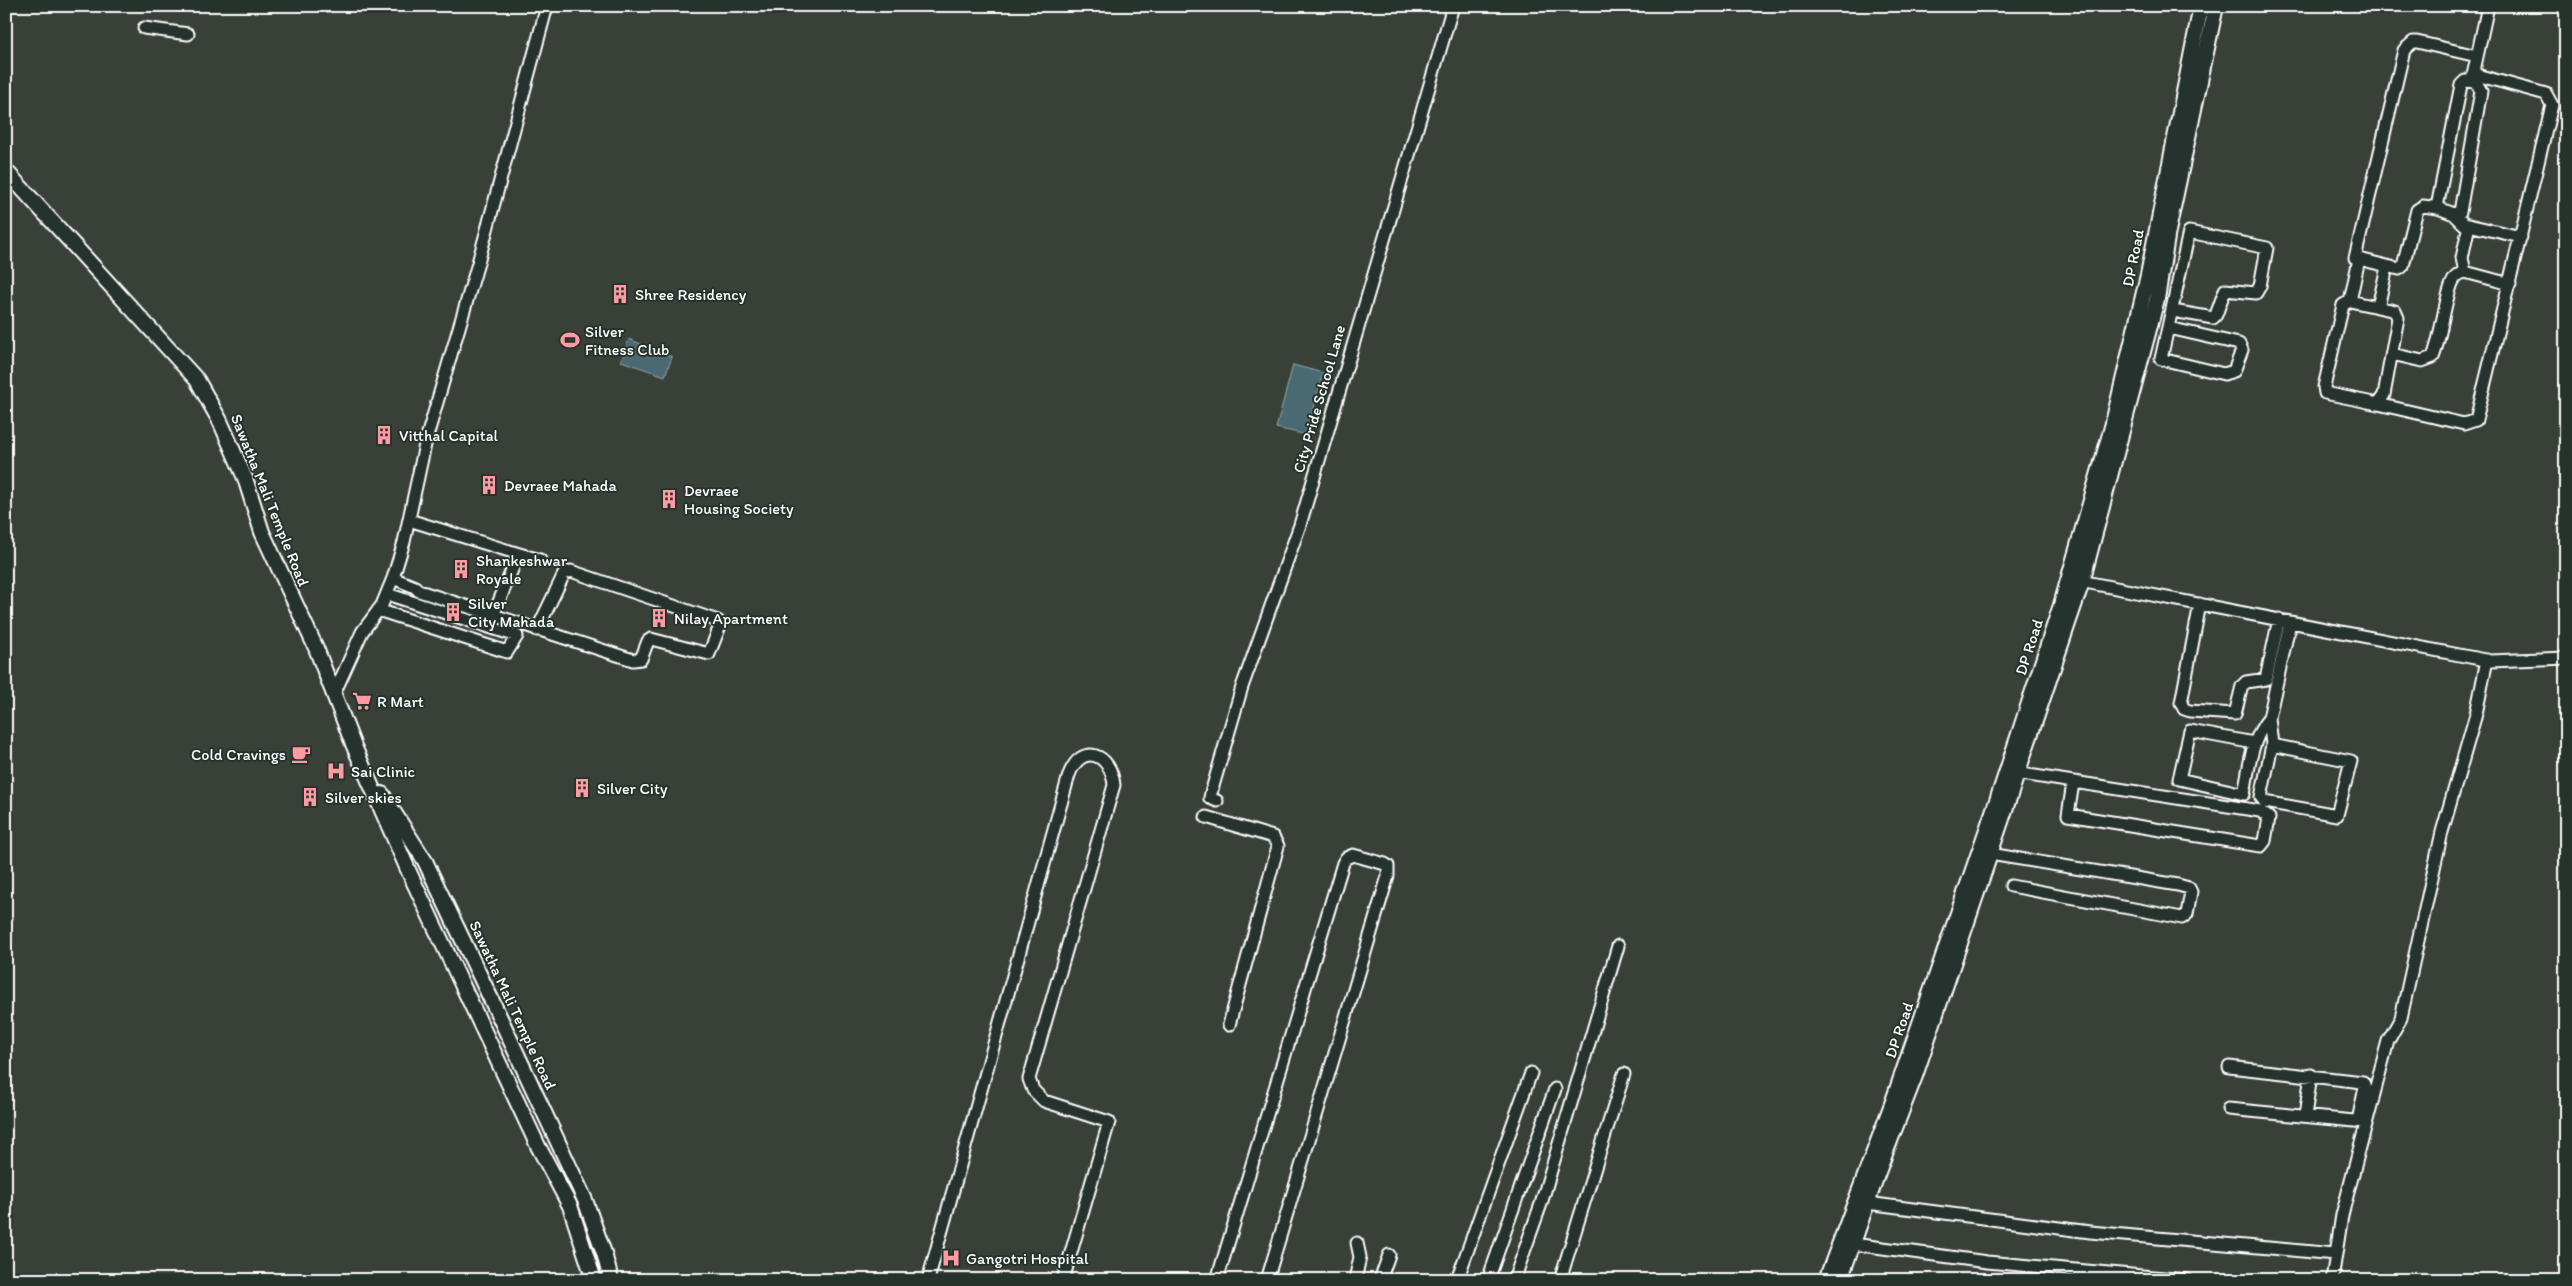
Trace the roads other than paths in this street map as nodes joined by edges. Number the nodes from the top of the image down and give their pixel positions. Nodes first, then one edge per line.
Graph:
1 (547, 6) edge
2 (1453, 6) edge
3 (2201, 6) edge
4 (2216, 6) edge
5 (2488, 6) edge
6 (144, 28) dead end
7 (188, 34) dead end
8 (2477, 56) junction
9 (2472, 77) junction
10 (6, 170) edge
11 (2438, 208) junction
12 (2454, 214) junction
13 (2469, 225) junction
14 (2521, 236) junction
15 (2160, 244) junction
16 (2359, 259) junction
17 (2387, 267) junction
18 (2465, 272) junction
19 (2510, 284) junction
20 (2350, 301) junction
21 (2378, 307) junction
22 (2152, 318) junction
23 (2170, 321) junction
24 (2392, 354) junction
25 (2378, 404) junction
26 (409, 520) junction
27 (516, 553) junction
28 (540, 560) dead end
29 (2075, 580) junction
30 (390, 586) junction
31 (2200, 604) junction
32 (378, 610) junction
33 (493, 616) junction
34 (2285, 621) junction
35 (537, 630) junction
36 (2566, 658) edge
37 (2487, 660) junction
38 (334, 694) junction
39 (2269, 718) junction
40 (2254, 743) junction
41 (2272, 745) junction
42 (359, 757) junction
43 (2012, 773) junction
44 (2073, 783) junction
45 (1214, 799) dead end
46 (1206, 817) dead end
47 (1990, 854) junction
48 (2011, 886) dead end
49 (1618, 946) dead end
50 (1229, 1025) dead end
51 (2229, 1067) dead end
52 (1531, 1073) dead end
53 (1624, 1074) dead end
54 (2311, 1076) junction
55 (1555, 1089) dead end
56 (2228, 1108) dead end
57 (2305, 1116) junction
58 (2362, 1122) junction
59 (1867, 1204) junction
60 (1357, 1243) dead end
61 (1853, 1244) junction
62 (2335, 1254) junction
63 (1389, 1256) dead end
64 (594, 1280) edge
65 (611, 1280) edge
66 (928, 1280) edge
67 (1063, 1280) edge
68 (1217, 1280) edge
69 (1266, 1280) edge
70 (1355, 1280) edge
71 (1380, 1280) edge
72 (1457, 1280) edge
73 (1488, 1280) edge
74 (1514, 1280) edge
75 (1560, 1280) edge
76 (1826, 1280) edge
77 (1840, 1280) edge
78 (2186, 1280) edge
79 (2332, 1280) edge

1 - 26 street
2 - 45 street, City Pride School Lane
3 - 15 street, DP Road
4 - 15 street, DP Road
5 - 8 street
6 - 7 street
8 - 9 street
8 - 16 street
9 - 11 street
9 - 12 street
9 - 14 street
10 - 38 street, Sawatha Mali Temple Road
11 - 12 street
11 - 17 street
12 - 13 street
13 - 14 street
13 - 18 street
14 - 19 street
15 - 22 street, DP Road
15 - 29 street, DP Road
16 - 17 street
16 - 20 street
17 - 21 street
18 - 19 street
18 - 24 street
19 - 25 street
20 - 21 street
20 - 25 street
21 - 24 street
22 - 23 street
22 - 29 street, DP Road
23 - 23 street
23 - 23 street
24 - 25 street
26 - 27 street
26 - 30 street
27 - 28 street
27 - 33 street
29 - 31 street
29 - 43 street, DP Road
30 - 32 street
30 - 32 street
30 - 33 street
31 - 34 street
31 - 34 street
32 - 38 street
33 - 35 street
34 - 37 street
34 - 39 street
35 - 35 street
36 - 37 street
37 - 58 street
38 - 42 street, Sawatha Mali Temple Road
39 - 40 street
39 - 41 street
40 - 40 street
41 - 41 street
42 - 64 street, Sawatha Mali Temple Road
42 - 65 street, Sawatha Mali Temple Road
43 - 44 street
43 - 47 street, DP Road
43 - 76 street, DP Road
44 - 44 street
46 - 50 street
47 - 48 street
47 - 59 street, DP Road
49 - 74 street
51 - 54 street
52 - 72 street
53 - 75 street
54 - 57 street
54 - 58 street
55 - 73 street
56 - 57 street
57 - 58 street
58 - 62 street
59 - 61 street, DP Road
59 - 62 street
60 - 70 street
61 - 77 street, DP Road
61 - 78 street
62 - 79 street
63 - 71 street
66 - 67 street
68 - 69 street

